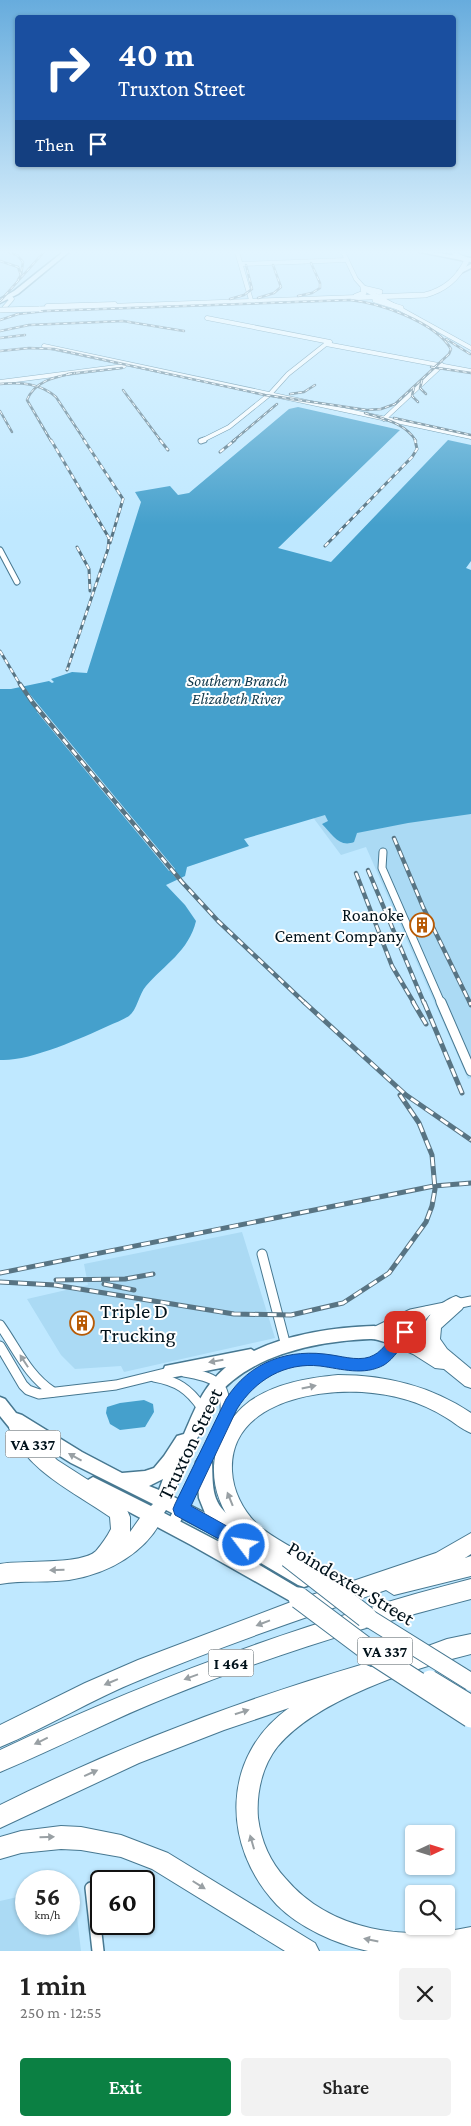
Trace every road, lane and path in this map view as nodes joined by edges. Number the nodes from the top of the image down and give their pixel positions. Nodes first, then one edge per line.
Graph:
1 (337, 343) edge
2 (44, 346) dead end
3 (415, 358) dead end
4 (442, 365) junction
5 (133, 366) junction
6 (471, 371) edge
7 (0, 382) edge
8 (269, 395) junction
9 (384, 419) junction
10 (471, 437) edge
11 (200, 441) dead end
12 (0, 550) edge
13 (17, 582) dead end
14 (382, 852) dead end
15 (471, 1071) edge
16 (262, 1254) dead end
17 (464, 1302) edge
18 (427, 1312) junction
19 (0, 1325) edge
20 (374, 1332) junction
21 (398, 1339) junction
22 (0, 1346) edge
23 (286, 1346) junction
24 (262, 1354) junction
25 (170, 1371) junction
26 (150, 1376) junction
27 (471, 1380) edge
28 (217, 1384) junction
29 (471, 1386) edge
30 (53, 1392) junction
31 (201, 1410) junction
32 (8, 1415) edge
33 (224, 1419) junction
34 (471, 1424) edge
35 (204, 1462) junction
36 (118, 1480) junction
37 (158, 1508) junction
38 (181, 1509) junction
39 (173, 1524) junction
40 (471, 1543) edge
41 (103, 1557) junction
42 (281, 1559) junction
43 (471, 1566) edge
44 (0, 1574) edge
45 (471, 1589) edge
46 (295, 1605) junction
47 (366, 1617) junction
48 (471, 1644) edge
49 (448, 1650) junction
50 (471, 1682) edge
51 (471, 1704) edge
52 (471, 1718) edge
53 (0, 1736) edge
54 (0, 1761) edge
55 (0, 1817) edge
56 (0, 1848) edge
57 (96, 1935) edge
58 (471, 1939) edge
59 (98, 1951) edge
60 (307, 1951) edge

1 - 3 street
2 - 5 street
4 - 6 street
4 - 8 street
4 - 9 street
5 - 7 street
5 - 8 street
8 - 9 street
8 - 11 street
9 - 10 street
12 - 13 street
14 - 15 street
16 - 23 street
17 - 18 street, Truxton Street
17 - 27 highway
18 - 20 street, Truxton Street
18 - 21 street, Truxton Street
30 -> 19 street
20 - 21 main road
20 - 23 main road, Truxton Street
21 - 29 highway
21 - 33 street, Truxton Street
22 - 30 street
23 - 24 main road, Truxton Street
24 -> 25 main road
24 - 28 main road, Truxton Street
25 - 26 street
25 - 28 street
26 - 30 street
26 - 31 street
28 - 31 main road, Truxton Street
28 - 33 street
31 - 36 main road
31 - 37 main road, Truxton Street
36 -> 32 main road, Poindexter Street / VA 337
32 - 37 main road, Poindexter Street / VA 337
32 - 41 highway
33 - 35 street, Truxton Street
42 -> 34 highway
35 - 38 street, Truxton Street
35 - 42 main road
36 - 37 main road, Poindexter Street / VA 337
37 - 38 main road, Poindexter Street / VA 337
37 - 39 main road, Poindexter Street / VA 337
37 - 41 highway
38 - 39 street, Truxton Street
38 - 42 main road, Poindexter Street / VA 337
39 - 46 main road, Poindexter Street / VA 337
40 - 46 highway
41 -> 44 highway
42 - 47 highway, bridge
42 - 47 main road, Poindexter Street / VA 337, bridge
43 - 46 highway
45 -> 54 highway, I 464
46 - 51 main road, Poindexter Street / VA 337, bridge
46 - 52 highway, bridge
46 -> 53 highway
47 - 50 main road, Poindexter Street / VA 337, bridge
48 - 49 highway
55 -> 49 highway
58 -> 49 highway
56 -> 60 highway
57 - 59 street

